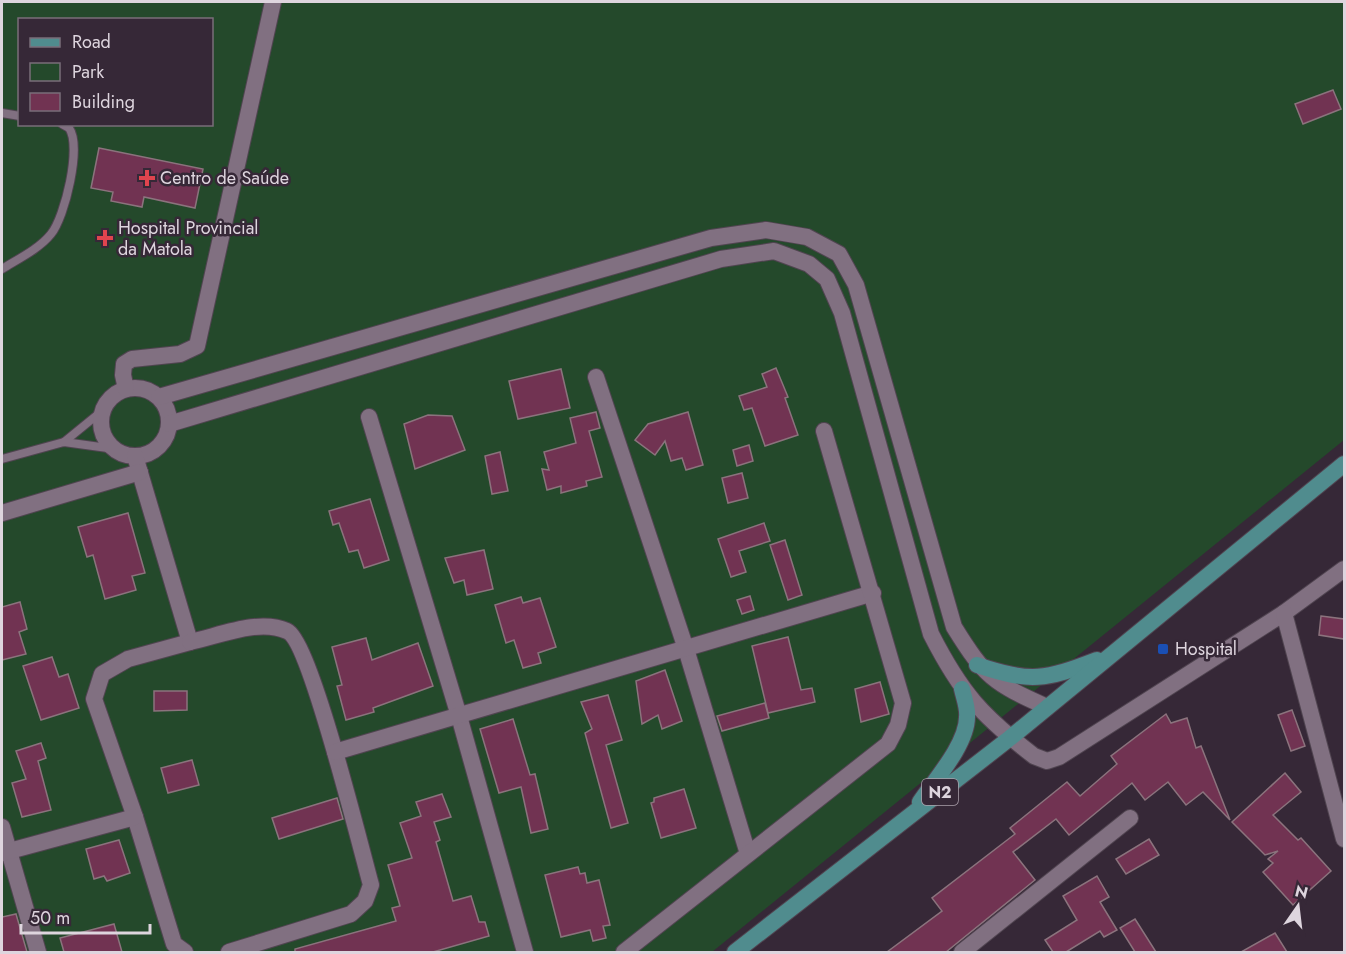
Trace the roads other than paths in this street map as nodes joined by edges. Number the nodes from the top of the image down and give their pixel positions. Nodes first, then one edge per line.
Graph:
1 (273, 2) edge
2 (2, 112) edge
3 (18, 116) edge
4 (66, 126) edge
5 (2, 269) edge
6 (596, 377) dead end
7 (126, 389) junction
8 (159, 397) junction
9 (102, 411) junction
10 (369, 417) dead end
11 (169, 424) junction
12 (824, 431) dead end
13 (64, 442) junction
14 (115, 449) junction
15 (2, 459) edge
16 (137, 464) junction
17 (1344, 464) edge
18 (2, 513) edge
19 (1344, 569) edge
20 (873, 593) junction
21 (1284, 614) junction
22 (189, 642) junction
23 (686, 649) junction
24 (1110, 655) junction
25 (977, 664) junction
26 (962, 689) junction
27 (1047, 707) junction
28 (459, 716) junction
29 (1010, 738) junction
30 (335, 752) junction
31 (911, 815) junction
32 (135, 817) junction
33 (1130, 818) dead end
34 (2, 827) edge
35 (1344, 839) edge
36 (5, 852) edge
37 (748, 854) junction
38 (285, 945) edge
39 (38, 952) edge
40 (185, 952) edge
41 (229, 952) edge
42 (525, 952) edge
43 (624, 952) edge
44 (735, 952) edge
45 (962, 952) edge

1 - 7 street
2 - 3 lane
4 - 5 lane
6 - 23 street
7 - 8 street
7 - 9 street
8 - 11 street
8 - 25 street
9 - 13 lane
9 - 14 street
10 - 28 street
11 - 16 street
11 - 26 street
12 - 20 street
13 - 14 lane
13 - 15 lane
14 - 16 street
16 - 18 street
16 - 22 street
17 - 24 main road, N2
19 - 21 street
20 - 23 street
20 - 37 street
21 - 29 street
21 - 35 street
22 - 30 street
22 - 32 street
23 - 28 street
23 - 37 street
24 - 25 main road
24 - 27 main road, N2
25 - 27 street
26 - 29 street
26 - 31 main road
27 - 29 main road, N2
28 - 30 street
28 - 42 street
29 - 31 main road, N2
30 - 38 street
31 - 44 main road, N2
32 - 36 street
32 - 40 street
33 - 45 street
34 - 36 street
36 - 39 street
37 - 43 street
38 - 41 street

